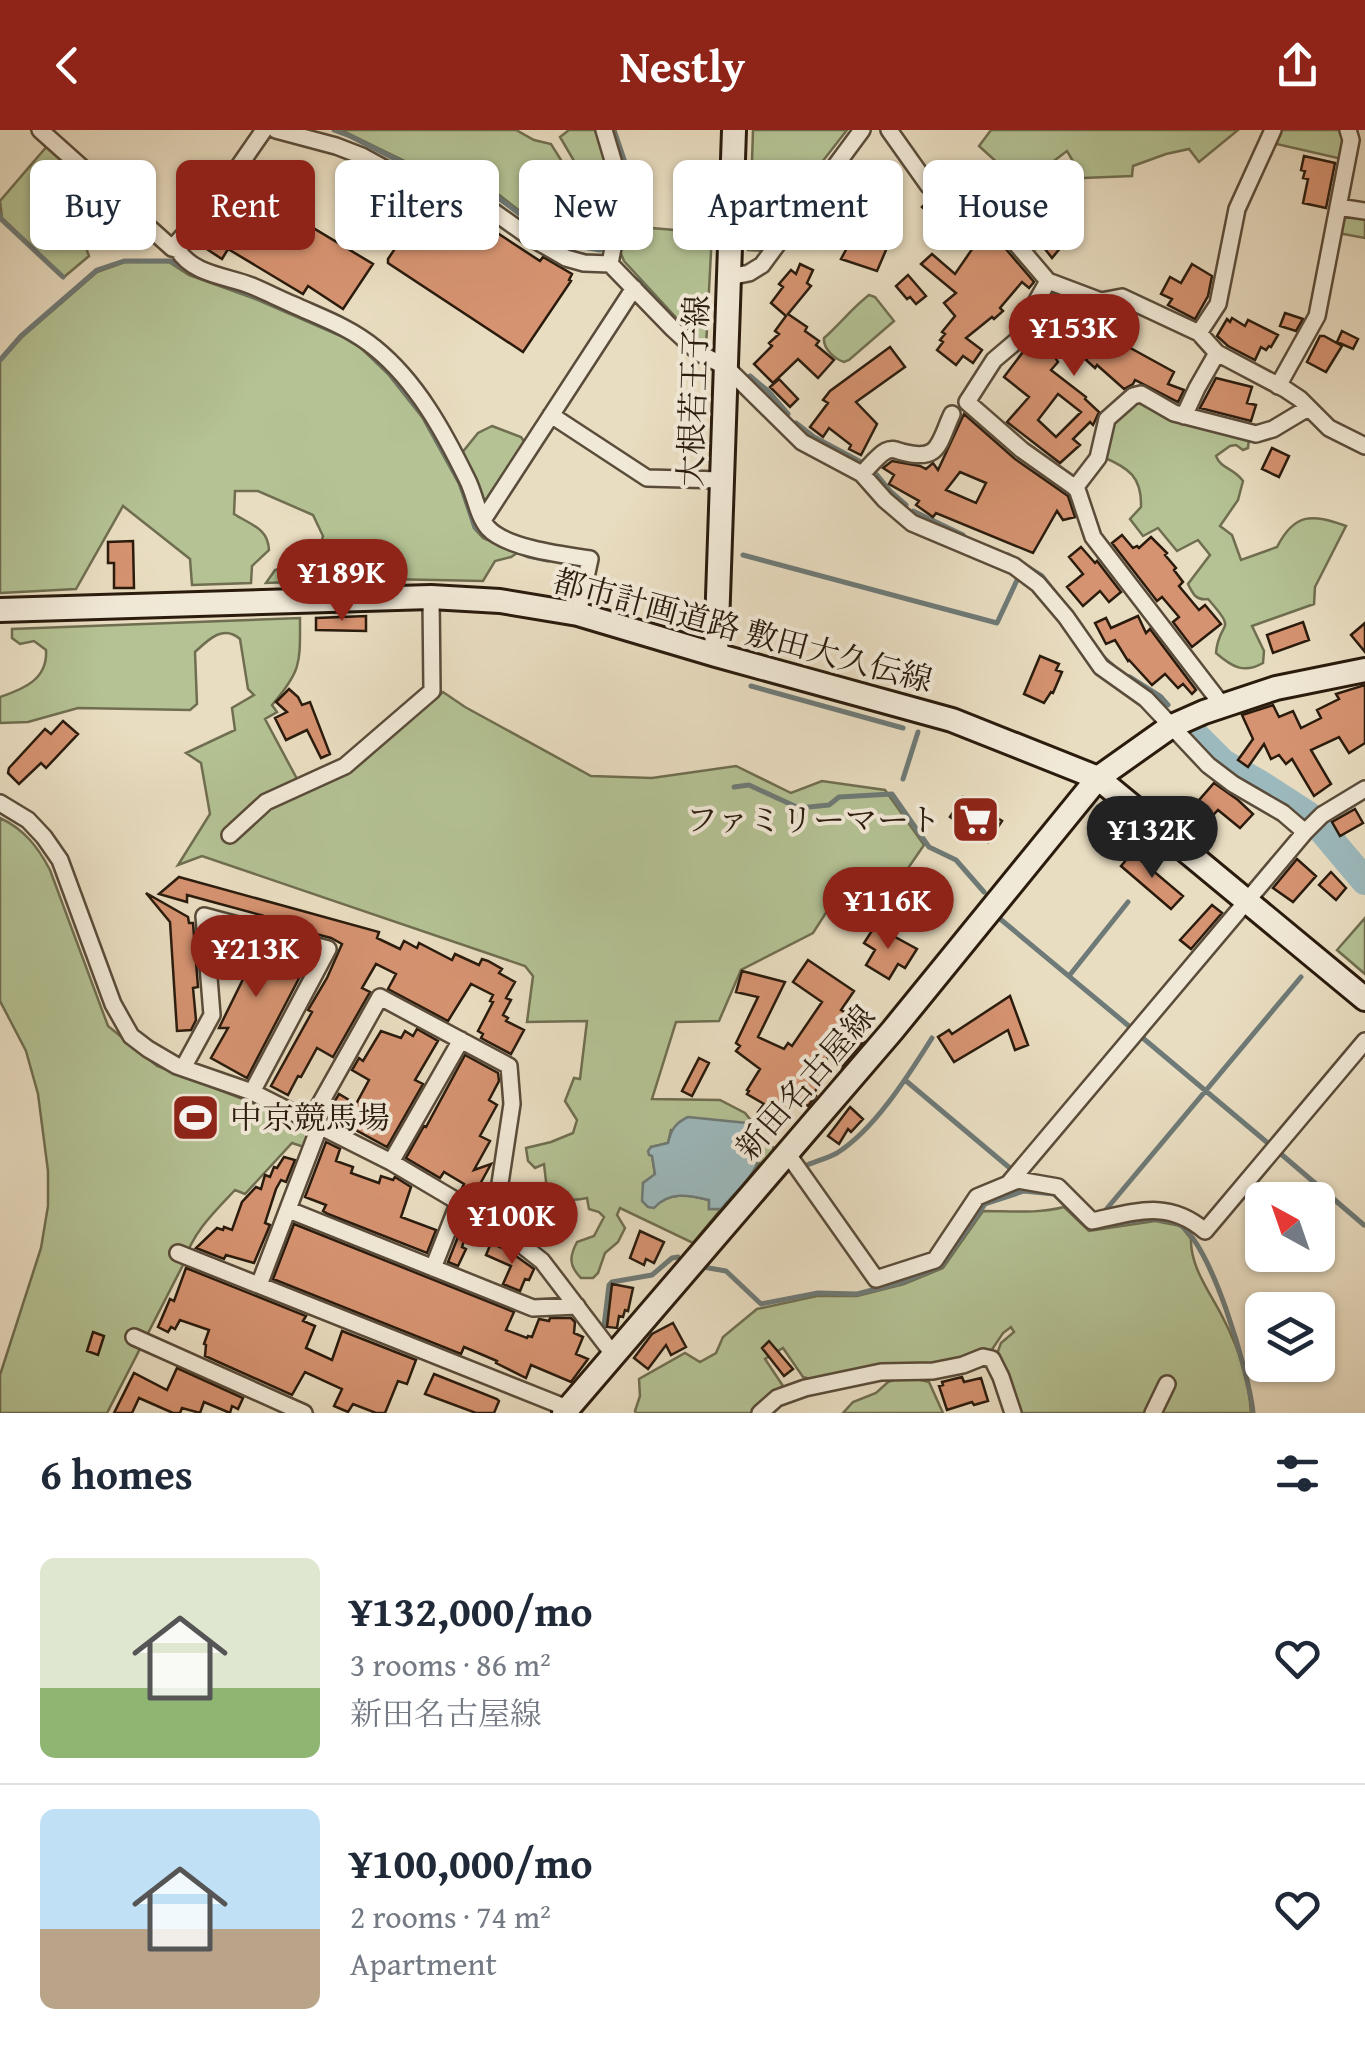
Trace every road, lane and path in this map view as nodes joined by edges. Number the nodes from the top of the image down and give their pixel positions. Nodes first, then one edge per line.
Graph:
1 (40, 130) edge
2 (264, 130) edge
3 (276, 130) edge
4 (604, 130) edge
5 (734, 130) edge
6 (862, 130) edge
7 (890, 130) edge
8 (1274, 130) edge
9 (1348, 130) edge
10 (1338, 207) junction
11 (1365, 211) edge
12 (172, 248) junction
13 (610, 264) junction
14 (729, 277) junction
15 (1048, 282) junction
16 (634, 288) junction
17 (1199, 333) junction
18 (1217, 352) junction
19 (726, 367) junction
20 (1278, 386) junction
21 (1308, 408) junction
22 (952, 414) dead end
23 (552, 415) junction
24 (1184, 416) junction
25 (1365, 446) edge
26 (862, 474) junction
27 (722, 480) junction
28 (1076, 488) junction
29 (483, 520) junction
30 (431, 596) junction
31 (0, 610) edge
32 (578, 614) junction
33 (716, 655) junction
34 (1365, 670) edge
35 (1222, 706) junction
36 (1170, 727) junction
37 (1098, 778) junction
38 (1365, 789) edge
39 (0, 803) edge
40 (1307, 830) junction
41 (230, 835) dead end
42 (1248, 902) junction
43 (1365, 1000) edge
44 (461, 1040) junction
45 (1365, 1041) edge
46 (183, 1068) junction
47 (252, 1092) junction
48 (315, 1122) junction
49 (787, 1152) junction
50 (392, 1162) junction
51 (1009, 1183) junction
52 (459, 1202) junction
53 (288, 1210) junction
54 (494, 1224) junction
55 (178, 1253) dead end
56 (434, 1268) junction
57 (259, 1285) junction
58 (577, 1306) junction
59 (134, 1337) dead end
60 (613, 1354) junction
61 (1167, 1384) dead end
62 (565, 1411) edge
63 (304, 1413) edge
64 (760, 1413) edge
65 (1013, 1413) edge
66 (1153, 1413) edge

1 - 12 street
2 - 12 street
3 - 13 street
4 - 13 street
5 - 14 street, 大根若王子線
6 - 14 street
7 - 15 street
8 - 17 street
9 - 10 street
10 - 11 street
10 - 20 street
12 - 29 street
13 - 16 street
14 - 19 street, 大根若王子線
15 - 17 street
15 - 28 street
16 - 19 street
16 - 23 street
17 - 18 street
18 - 20 street
18 - 24 street
19 - 26 street
19 - 27 street, 大根若王子線
20 - 21 street
21 - 24 street
21 - 25 street
22 - 26 street
23 - 27 street
23 - 29 street
24 - 28 street
26 - 36 street
27 - 33 street, 大根若王子線
28 - 35 street
29 - 32 street
30 - 31 street, 都市計画道路 敷田大久伝線
30 - 32 street, 都市計画道路 敷田大久伝線
30 - 41 street
32 - 33 street, 都市計画道路 敷田大久伝線
33 - 37 street, 都市計画道路 敷田大久伝線
34 - 35 street, 新田名古屋線
35 - 36 street, 新田名古屋線
36 - 37 street, 新田名古屋線
36 - 40 street
37 - 42 street
37 - 49 street, 新田名古屋線
38 - 40 street
39 - 46 street
40 - 42 street
42 - 43 street
42 - 51 street
44 - 48 street
44 - 50 street
44 - 54 street
45 - 51 street
46 - 47 street
46 - 47 street
47 - 48 street
48 - 50 street
48 - 53 street
49 - 51 street
49 - 60 street, 新田名古屋線
50 - 52 street
52 - 54 street
52 - 56 street
53 - 56 street
53 - 57 street
54 - 58 street
55 - 57 street
56 - 58 street
57 - 62 street
58 - 60 street
59 - 63 street
60 - 62 street, 新田名古屋線
61 - 66 street
64 - 65 street

